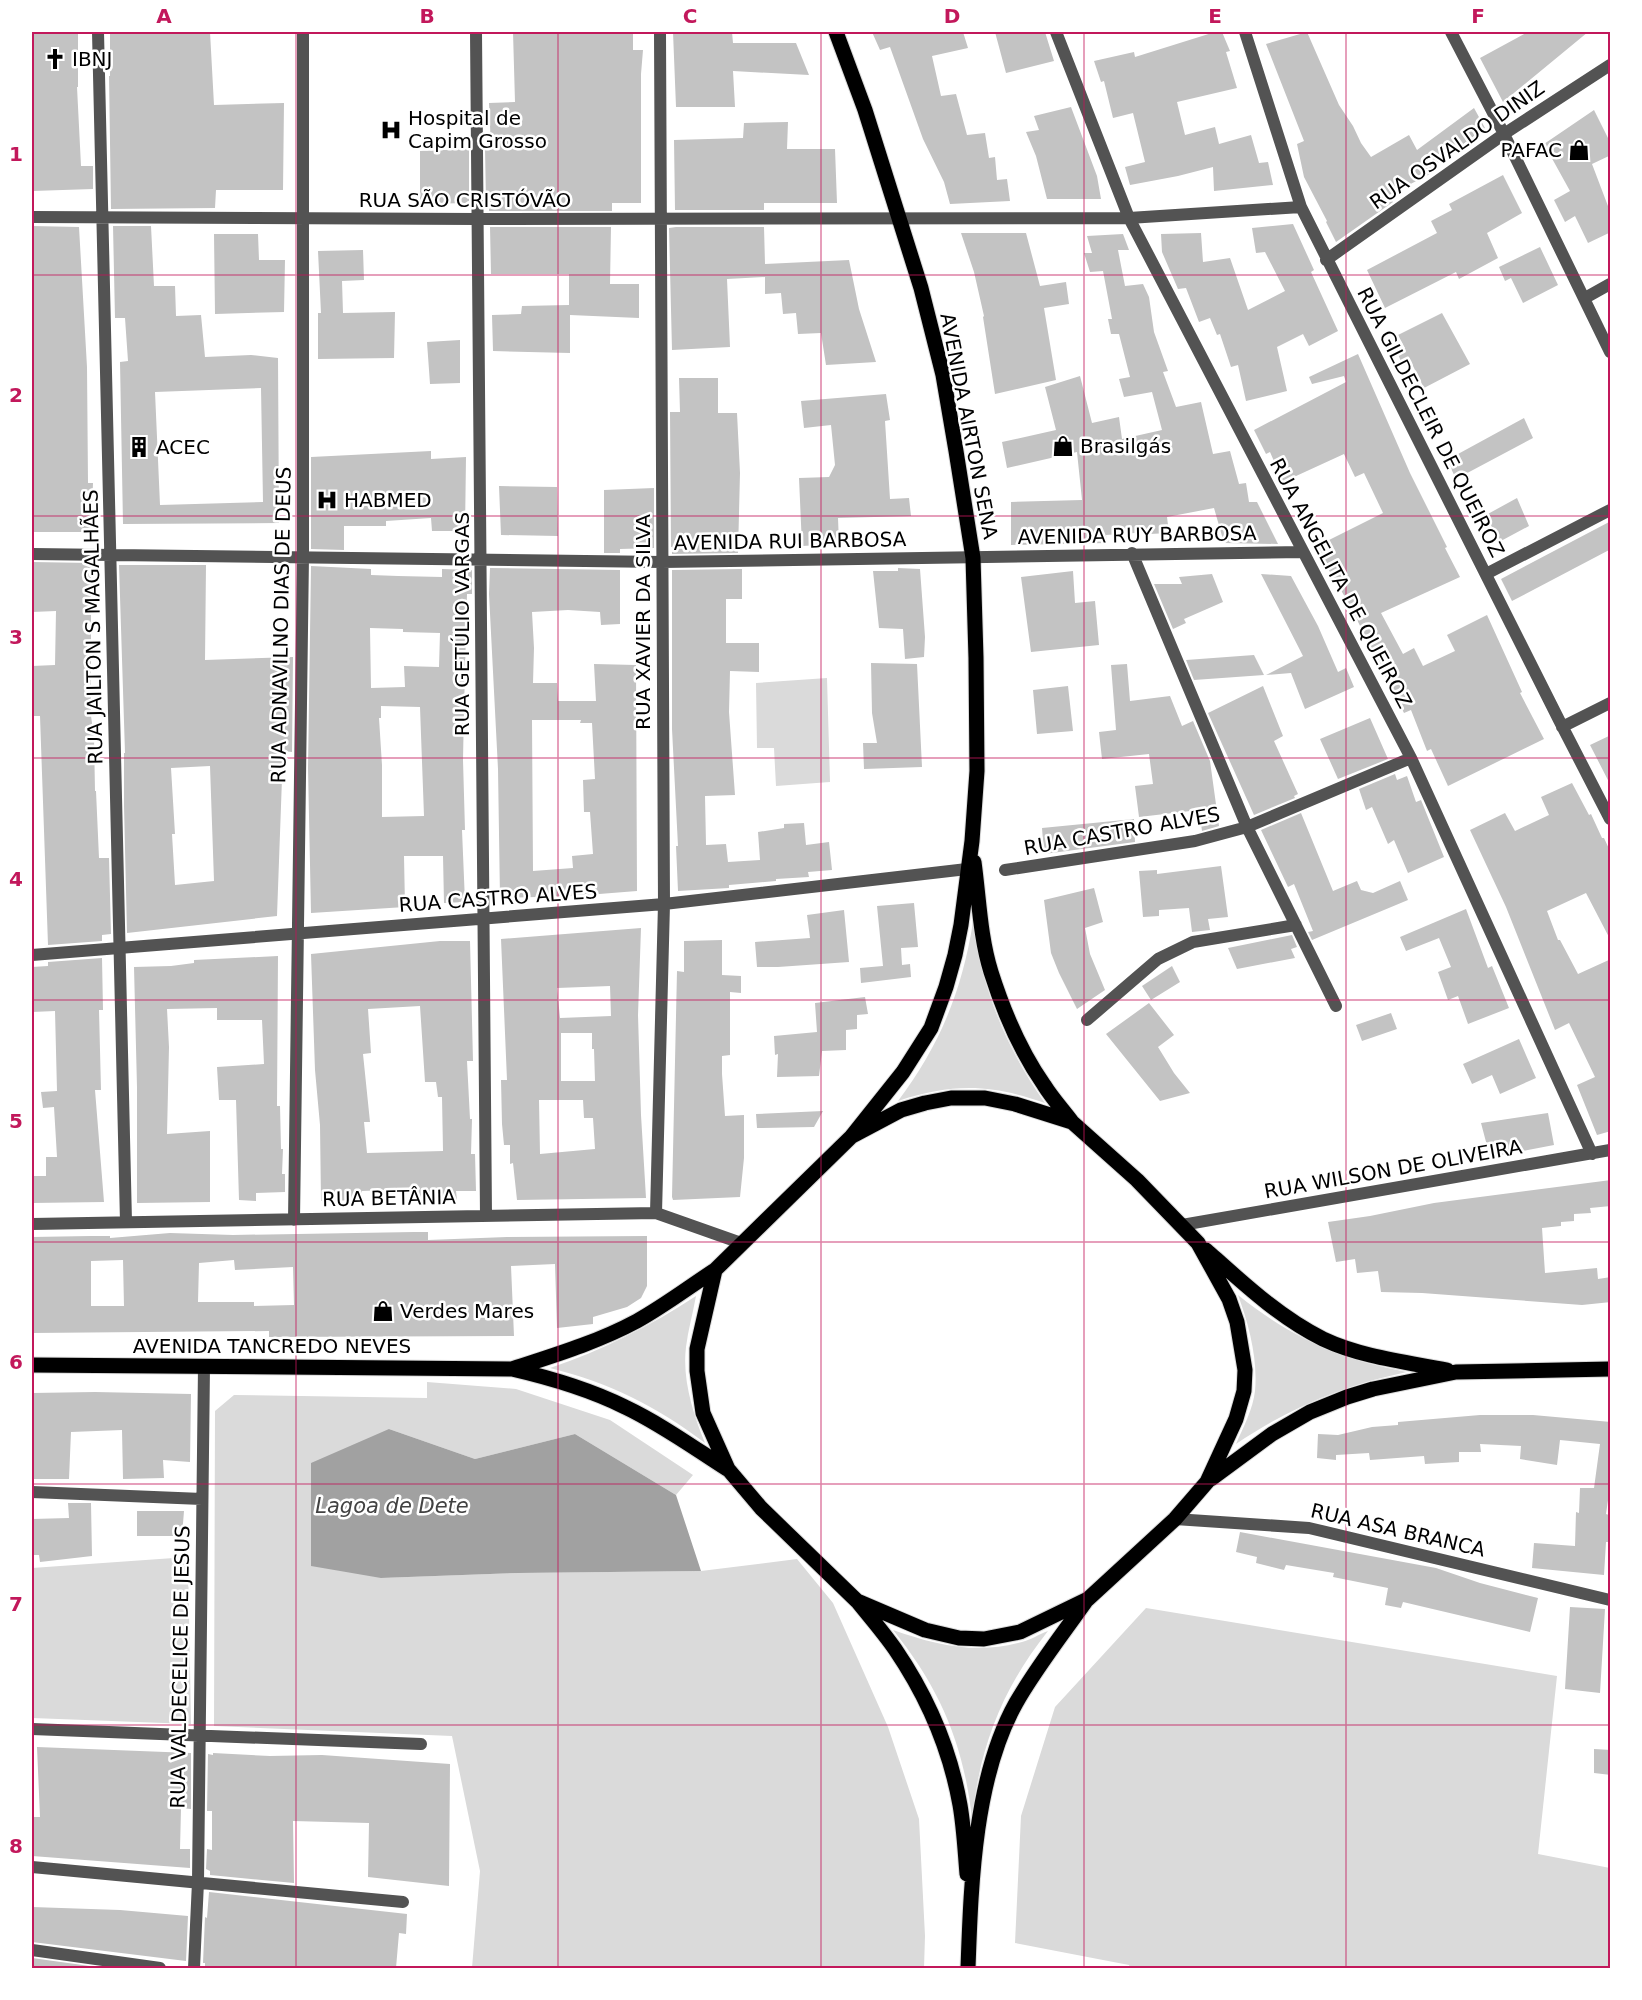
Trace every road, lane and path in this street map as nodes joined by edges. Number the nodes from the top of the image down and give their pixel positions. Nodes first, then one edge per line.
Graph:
1 (98, 32) edge
2 (303, 32) edge
3 (476, 32) edge
4 (660, 32) edge
5 (836, 32) edge
6 (1056, 32) edge
7 (1245, 32) edge
8 (1451, 32) edge
9 (1611, 65) edge
10 (1504, 134) junction
11 (1301, 207) junction
12 (103, 217) junction
13 (32, 218) edge
14 (898, 218) junction
15 (1129, 218) junction
16 (303, 219) junction
17 (478, 219) junction
18 (661, 219) junction
19 (1326, 260) junction
20 (1611, 284) edge
21 (1585, 298) junction
22 (1611, 352) edge
23 (1611, 510) edge
24 (1302, 552) junction
25 (32, 554) edge
26 (1132, 554) junction
27 (111, 555) junction
28 (303, 556) junction
29 (973, 558) junction
30 (482, 561) junction
31 (662, 562) junction
32 (1486, 574) junction
33 (1611, 703) edge
34 (1562, 727) junction
35 (1411, 758) junction
36 (1611, 819) edge
37 (1247, 827) junction
38 (972, 841) junction
39 (968, 869) junction
40 (1005, 870) dead end
41 (664, 904) junction
42 (483, 919) junction
43 (1296, 925) junction
44 (297, 933) junction
45 (118, 948) junction
46 (32, 955) edge
47 (1336, 1006) dead end
48 (1087, 1020) dead end
49 (1072, 1122) junction
50 (852, 1136) junction
51 (1611, 1150) edge
52 (1592, 1154) junction
53 (656, 1213) junction
54 (486, 1216) junction
55 (294, 1220) junction
56 (126, 1222) junction
57 (32, 1224) edge
58 (1182, 1225) junction
59 (741, 1243) junction
60 (1198, 1243) junction
61 (714, 1270) junction
62 (32, 1365) edge
63 (204, 1366) junction
64 (512, 1369) junction
65 (1611, 1369) edge
66 (1456, 1372) junction
67 (728, 1469) junction
68 (1208, 1482) junction
69 (32, 1492) edge
70 (202, 1499) junction
71 (1174, 1519) junction
72 (1088, 1599) junction
73 (1611, 1600) edge
74 (857, 1601) junction
75 (32, 1729) edge
76 (200, 1735) junction
77 (421, 1744) dead end
78 (32, 1867) edge
79 (198, 1882) junction
80 (404, 1902) dead end
81 (970, 1910) junction
82 (32, 1950) edge
83 (160, 1968) edge
84 (194, 1968) edge
85 (968, 1968) edge

1 - 12 street, RUA JAILTON S MAGALHÃES
2 - 16 street, RUA ADNAVILNO DIAS DE DEUS
3 - 17 street, RUA GETÚLIO VARGAS
4 - 18 street, RUA XAVIER DA SILVA
5 - 14 main road, AVENIDA AIRTON SENA
6 - 15 street, RUA ANGELITA DE QUEIROZ
7 - 11 street, RUA GILDECLEIR DE QUEIROZ
8 - 10 street
9 - 10 street, RUA OSVALDO DINIZ
10 - 19 street, RUA OSVALDO DINIZ
10 - 21 street
11 - 15 street, RUA SÃO CRISTÓVÃO
11 - 19 street, RUA GILDECLEIR DE QUEIROZ
12 - 13 street, RUA SÃO CRISTÓVÃO
12 - 16 street, RUA SÃO CRISTÓVÃO
12 - 27 street, RUA JAILTON S MAGALHÃES
14 - 15 street, RUA SÃO CRISTÓVÃO
14 - 18 street, RUA SÃO CRISTÓVÃO
14 - 29 main road, AVENIDA AIRTON SENA
15 - 24 street, RUA ANGELITA DE QUEIROZ
16 - 17 street, RUA SÃO CRISTÓVÃO
16 - 28 street, RUA ADNAVILNO DIAS DE DEUS
17 - 18 street, RUA SÃO CRISTÓVÃO
17 - 30 street, RUA GETÚLIO VARGAS
18 - 31 street, RUA XAVIER DA SILVA
19 - 32 street, RUA GILDECLEIR DE QUEIROZ
20 - 21 street
21 - 22 street
23 - 32 street
24 - 26 street, AVENIDA RUY BARBOSA
24 - 35 street, RUA ANGELITA DE QUEIROZ
25 - 27 street, AVENIDA RUI BARBOSA
26 - 29 street, AVENIDA RUY BARBOSA
26 - 37 street
27 - 28 street, AVENIDA RUI BARBOSA
27 - 45 street, RUA JAILTON S MAGALHÃES
28 - 30 street, AVENIDA RUI BARBOSA
28 - 44 street, RUA ADNAVILNO DIAS DE DEUS
29 - 31 street, AVENIDA RUI BARBOSA
29 - 38 main road, AVENIDA AIRTON SENA
30 - 31 street, AVENIDA RUI BARBOSA
30 - 42 street, RUA GETÚLIO VARGAS
31 - 41 street, RUA XAVIER DA SILVA
32 - 34 street, RUA GILDECLEIR DE QUEIROZ
33 - 34 street
34 - 36 street, RUA GILDECLEIR DE QUEIROZ
35 - 37 street, RUA CASTRO ALVES
35 - 52 street, RUA ANGELITA DE QUEIROZ
37 - 40 street, RUA CASTRO ALVES
37 - 43 street
38 - 39 main road
38 - 49 main road
39 - 41 street, RUA CASTRO ALVES
39 - 50 main road
41 - 42 street, RUA CASTRO ALVES
41 - 53 street, RUA XAVIER DA SILVA
42 - 44 street, RUA CASTRO ALVES
42 - 54 street, RUA GETÚLIO VARGAS
43 - 47 street
43 - 48 street
44 - 45 street, RUA CASTRO ALVES
44 - 55 street, RUA ADNAVILNO DIAS DE DEUS
45 - 46 street, RUA CASTRO ALVES
45 - 56 street, RUA JAILTON S MAGALHÃES
49 - 50 main road
49 - 58 main road
50 - 59 main road
51 - 52 street, RUA WILSON DE OLIVEIRA
52 - 58 street, RUA WILSON DE OLIVEIRA
53 - 54 street, RUA BETÂNIA
53 - 59 street, RUA BETÂNIA
54 - 55 street, RUA BETÂNIA
55 - 56 street, RUA BETÂNIA
56 - 57 street, RUA BETÂNIA
58 - 60 main road
59 - 61 main road
60 - 66 main road
60 - 68 main road
61 - 64 main road
61 - 67 main road
62 - 63 main road, AVENIDA TANCREDO NEVES
63 - 64 main road, AVENIDA TANCREDO NEVES
63 - 70 street, RUA VALDECELICE DE JESUS
64 - 67 main road
65 - 66 main road
66 - 68 main road
67 - 74 main road
68 - 71 main road
69 - 70 street
70 - 76 street, RUA VALDECELICE DE JESUS
71 - 72 main road
71 - 73 street, RUA ASA BRANCA
72 - 74 main road
72 - 81 main road
74 - 81 main road
75 - 76 street
76 - 77 street
76 - 79 street, RUA VALDECELICE DE JESUS
78 - 79 street
79 - 80 street
79 - 84 street, RUA VALDECELICE DE JESUS
81 - 85 main road
82 - 83 street

